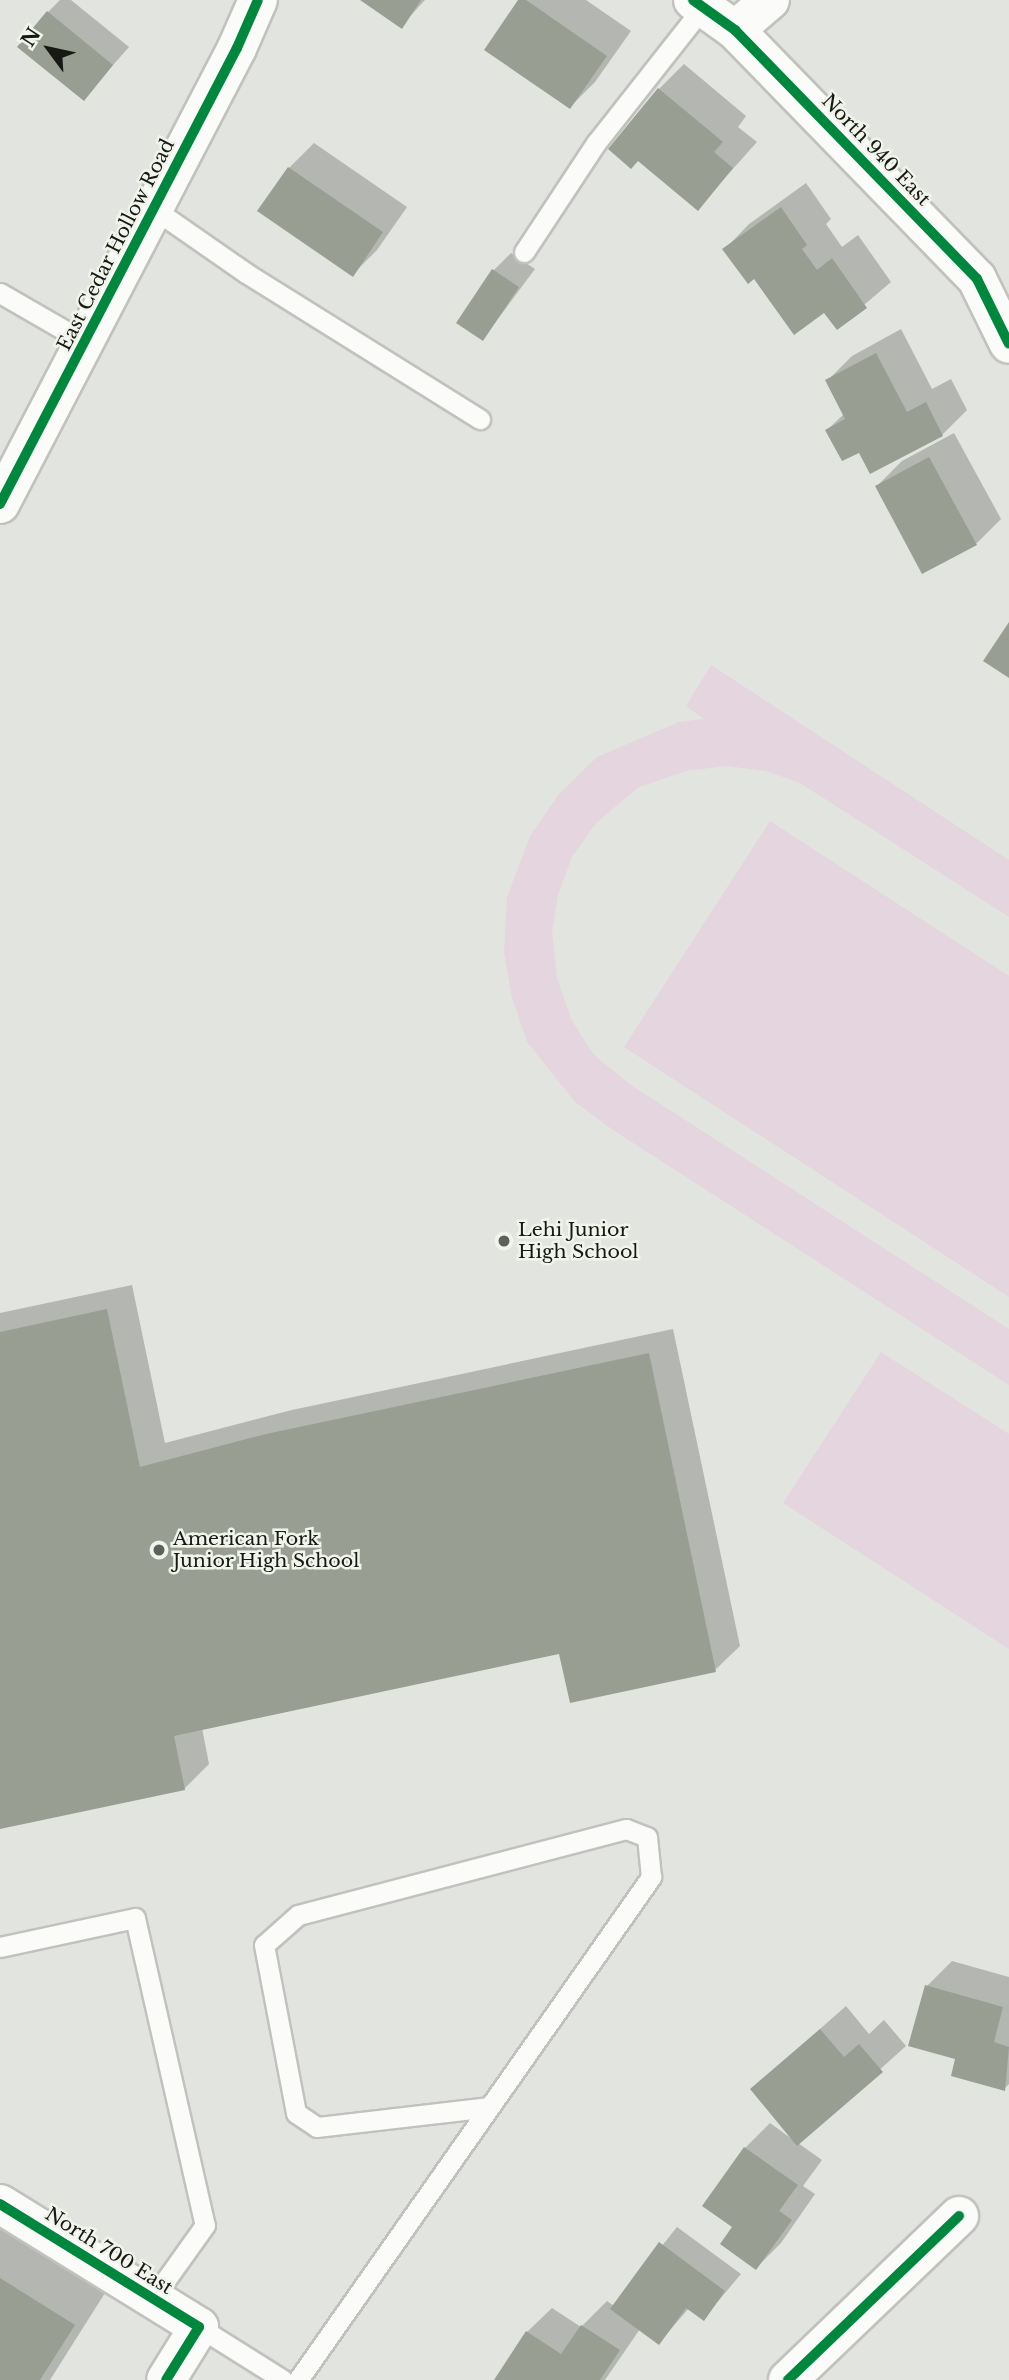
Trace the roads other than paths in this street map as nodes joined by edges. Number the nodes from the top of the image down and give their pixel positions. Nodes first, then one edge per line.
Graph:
1 (258, 0) edge
2 (770, 0) edge
3 (698, 4) edge
4 (735, 30) junction
5 (154, 209) junction
6 (524, 252) dead end
7 (0, 293) edge
8 (85, 342) junction
9 (1009, 344) edge
10 (480, 419) dead end
11 (0, 504) edge
12 (0, 1947) edge
13 (489, 2107) junction
14 (0, 2204) edge
15 (959, 2216) dead end
16 (153, 2298) junction
17 (199, 2327) junction
18 (166, 2380) edge
19 (282, 2380) edge
20 (298, 2380) edge
21 (788, 2380) edge

1 - 5 street, East Cedar Hollow Road
2 - 4 street
3 - 4 street, North 940 East
3 - 6 lane
4 - 9 street, North 940 East
5 - 8 street, East Cedar Hollow Road
5 - 10 lane
7 - 8 lane
8 - 11 street, East Cedar Hollow Road
12 - 16 lane
13 - 13 lane
13 - 20 lane
14 - 16 street, North 700 East
15 - 21 street
16 - 17 street, North 700 East
17 - 18 street
17 - 19 lane

